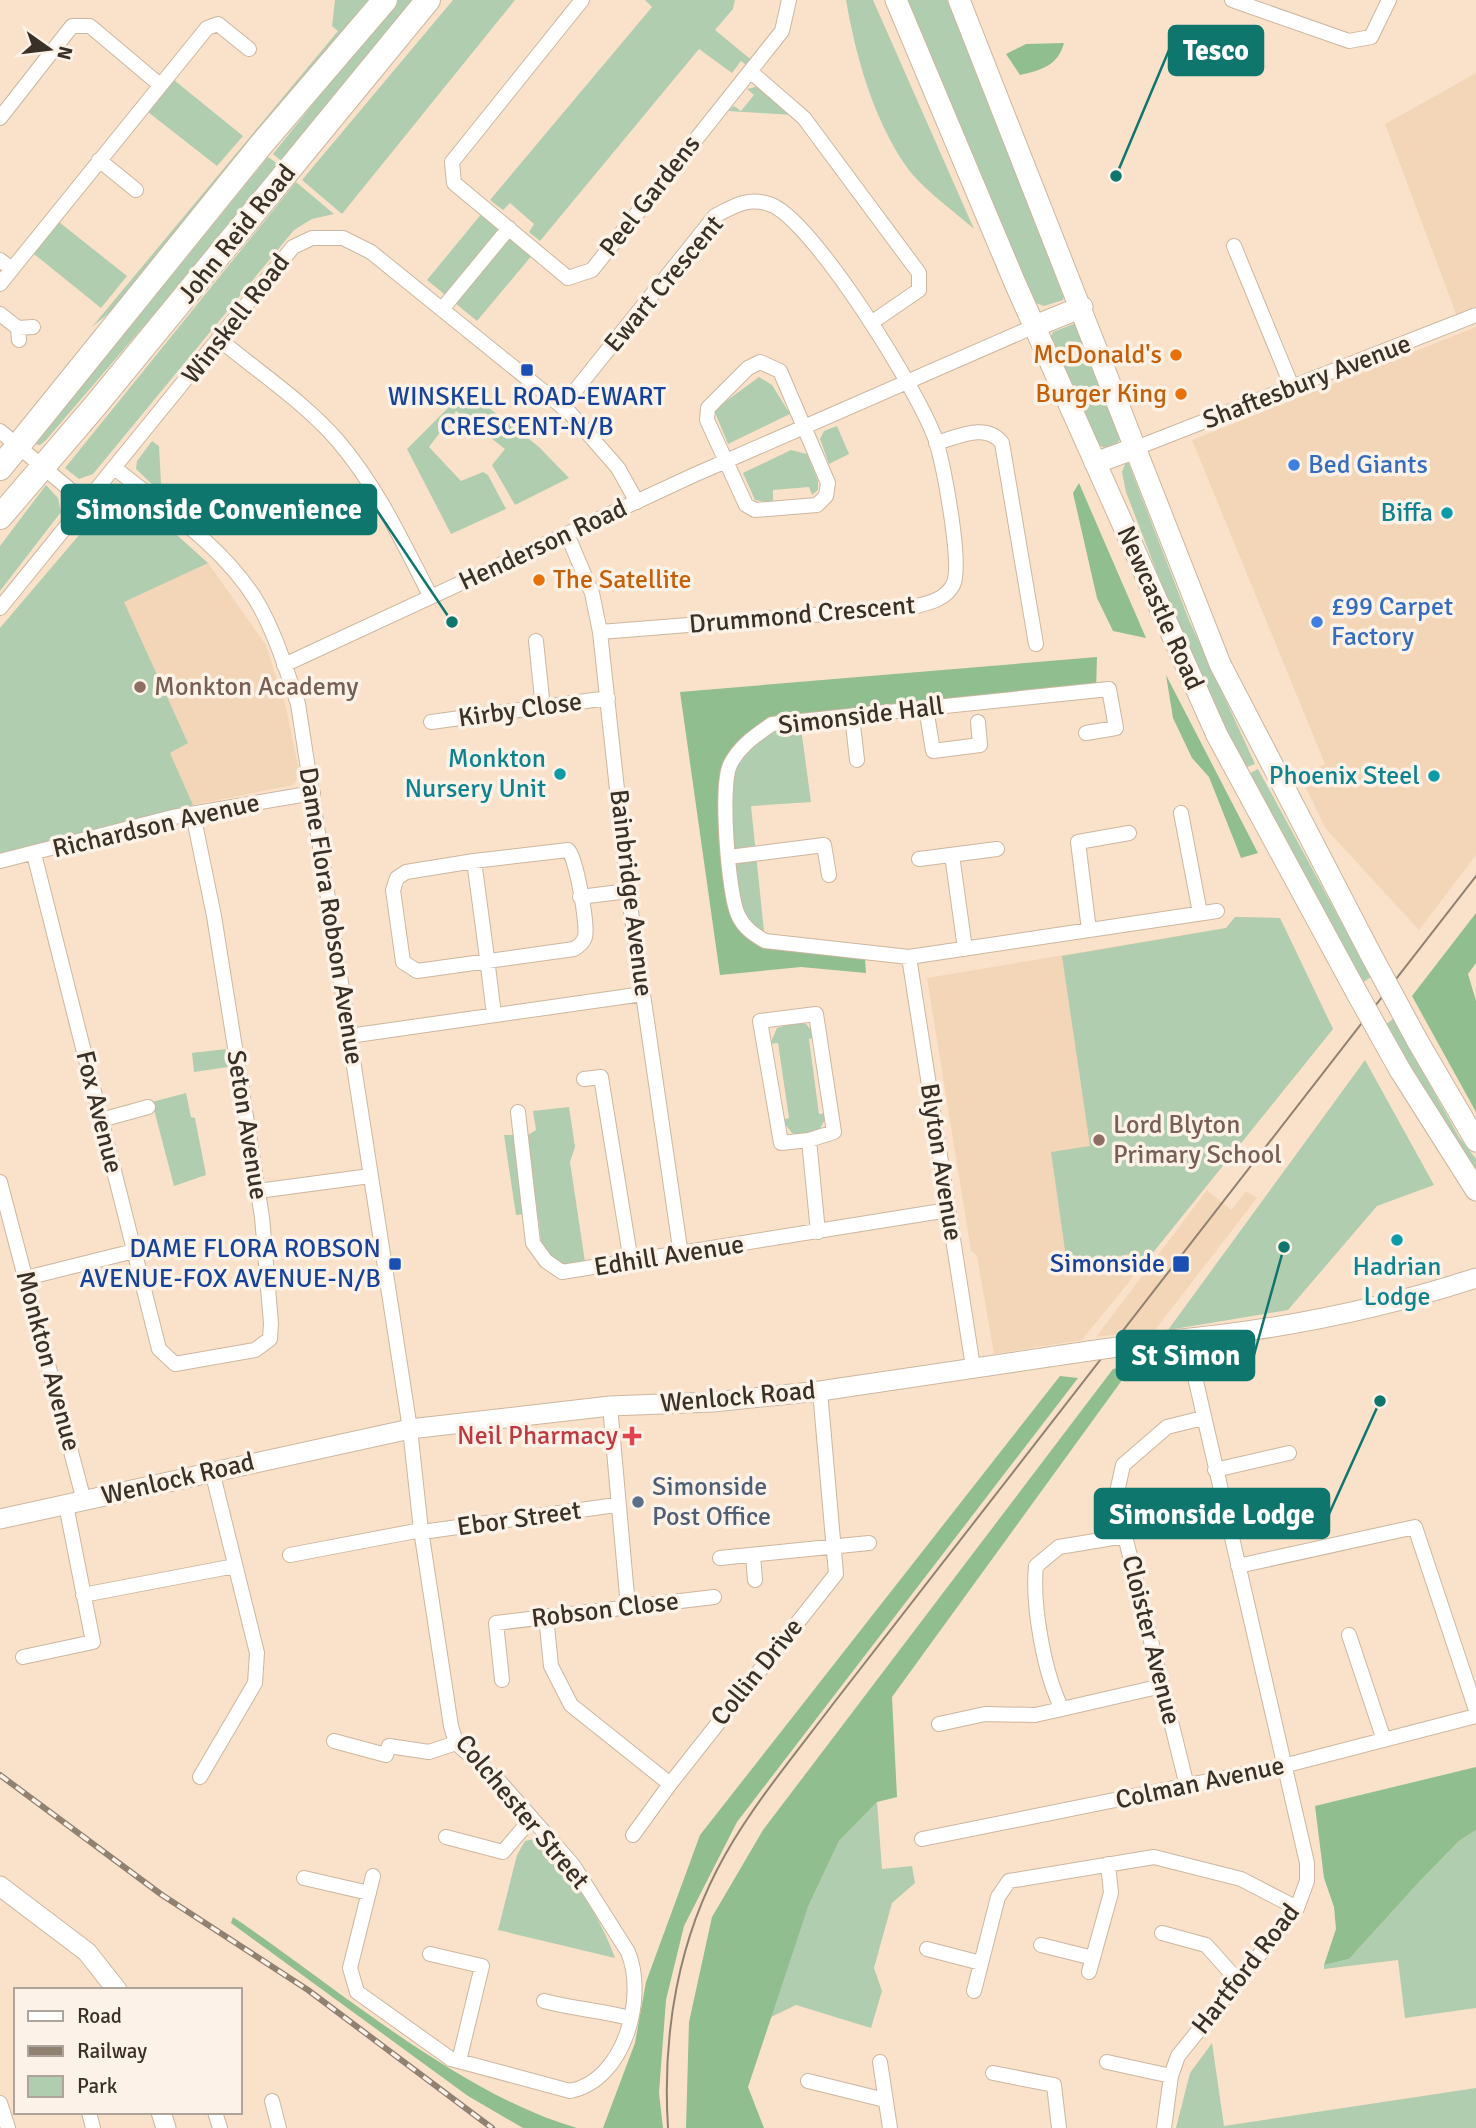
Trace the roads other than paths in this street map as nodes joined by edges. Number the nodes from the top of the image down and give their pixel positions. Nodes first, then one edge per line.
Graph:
1 (385, 0) edge
2 (428, 0) edge
3 (582, 0) edge
4 (789, 0) edge
5 (896, 0) edge
6 (959, 0) edge
7 (1232, 0) edge
8 (1389, 0) edge
9 (251, 52) dead end
10 (751, 72) junction
11 (160, 85) junction
12 (0, 93) edge
13 (13, 103) junction
14 (0, 118) edge
15 (100, 160) junction
16 (139, 193) dead end
17 (509, 228) junction
18 (1234, 246) dead end
19 (6, 265) edge
20 (0, 284) edge
21 (1082, 307) junction
22 (443, 308) junction
23 (0, 314) edge
24 (1476, 315) edge
25 (871, 323) junction
26 (1035, 326) junction
27 (24, 332) dead end
28 (220, 340) junction
29 (907, 382) junction
30 (1292, 387) junction
31 (562, 407) junction
32 (806, 426) junction
33 (9, 438) edge
34 (936, 443) junction
35 (1136, 447) junction
36 (725, 461) junction
37 (1095, 463) junction
38 (43, 467) junction
39 (0, 468) edge
40 (116, 469) junction
41 (92, 495) junction
42 (637, 502) junction
43 (0, 517) edge
44 (567, 534) junction
45 (431, 597) junction
46 (0, 608) edge
47 (600, 632) junction
48 (536, 641) dead end
49 (1037, 644) dead end
50 (284, 665) junction
51 (608, 698) junction
52 (543, 708) junction
53 (926, 708) junction
54 (852, 716) junction
55 (431, 722) dead end
56 (978, 722) dead end
57 (1086, 733) dead end
58 (857, 760) dead end
59 (313, 793) junction
60 (1181, 813) dead end
61 (193, 814) junction
62 (1129, 834) dead end
63 (997, 849) dead end
64 (34, 854) junction
65 (952, 855) junction
66 (729, 857) junction
67 (919, 859) dead end
68 (0, 861) edge
69 (474, 861) junction
70 (828, 875) dead end
71 (628, 891) junction
72 (580, 897) junction
73 (1217, 911) dead end
74 (1200, 913) junction
75 (1089, 930) junction
76 (965, 949) junction
77 (909, 957) junction
78 (487, 962) junction
79 (643, 994) junction
80 (494, 1015) junction
81 (349, 1036) junction
82 (584, 1079) dead end
83 (148, 1107) dead end
84 (518, 1112) dead end
85 (101, 1120) junction
86 (808, 1140) junction
87 (1476, 1141) edge
88 (370, 1176) junction
89 (0, 1182) edge
90 (1476, 1190) edge
91 (258, 1191) junction
92 (948, 1210) junction
93 (818, 1232) junction
94 (134, 1251) junction
95 (681, 1255) junction
96 (631, 1262) junction
97 (26, 1278) junction
98 (1476, 1278) edge
99 (1186, 1338) junction
100 (174, 1364) joint
101 (973, 1367) junction
102 (820, 1391) junction
103 (610, 1406) junction
104 (1203, 1418) junction
105 (410, 1429) junction
106 (1289, 1453) dead end
107 (1215, 1470) junction
108 (212, 1471) junction
109 (75, 1503) junction
110 (616, 1505) junction
111 (0, 1519) edge
112 (421, 1531) junction
113 (1125, 1536) junction
114 (869, 1543) dead end
115 (836, 1547) junction
116 (290, 1555) dead end
117 (753, 1555) junction
118 (720, 1558) dead end
119 (235, 1566) junction
120 (1238, 1566) junction
121 (755, 1580) dead end
122 (83, 1595) junction
123 (714, 1597) dead end
124 (628, 1607) junction
125 (546, 1616) junction
126 (1349, 1635) dead end
127 (23, 1657) dead end
128 (502, 1680) dead end
129 (1162, 1686) junction
130 (1062, 1709) junction
131 (1476, 1710) edge
132 (1476, 1716) edge
133 (939, 1724) dead end
134 (1384, 1740) junction
135 (334, 1741) dead end
136 (456, 1744) junction
137 (1283, 1766) junction
138 (200, 1777) dead end
139 (670, 1784) junction
140 (1187, 1786) junction
141 (532, 1818) junction
142 (633, 1835) dead end
143 (446, 1836) dead end
144 (922, 1839) dead end
145 (1108, 1864) junction
146 (373, 1876) dead end
147 (304, 1878) dead end
148 (0, 1886) edge
149 (369, 1893) junction
150 (1297, 1908) junction
151 (1162, 1933) dead end
152 (1041, 1945) dead end
153 (927, 1949) dead end
154 (430, 1954) dead end
155 (981, 1963) junction
156 (1239, 1982) junction
157 (115, 1988) edge
158 (975, 1991) dead end
159 (544, 2001) dead end
160 (629, 2018) junction
161 (459, 2061) junction
162 (880, 2062) dead end
163 (1107, 2062) dead end
164 (993, 2073) dead end
165 (1171, 2076) junction
166 (808, 2081) dead end
167 (885, 2100) junction
168 (272, 2101) dead end
169 (0, 2105) edge
170 (8, 2128) edge
171 (279, 2128) edge
172 (890, 2128) edge
173 (1059, 2128) edge
174 (1164, 2128) edge

1 - 33 highway, John Reid Road
2 - 38 highway, John Reid Road
3 - 17 street, Peel Gardens
4 - 10 street, Peel Gardens
5 - 26 main road, Newcastle Road
6 - 21 main road, Newcastle Road
7 - 8 street
9 - 11 street
10 - 17 street, Peel Gardens
10 - 25 street
11 - 13 street
11 - 15 street
12 - 13 street
13 - 14 street
15 - 16 street
15 - 19 street
17 - 22 street
18 - 30 street
19 - 20 street
21 - 26 main road
21 - 35 main road, Newcastle Road
22 - 28 street, Winskell Road
22 - 31 street, Winskell Road
23 - 27 street
24 - 30 street, Shaftesbury Avenue
25 - 29 street, Ewart Crescent
25 - 31 street, Ewart Crescent
26 - 29 street, Henderson Road
26 - 37 main road, Newcastle Road
28 - 40 street, Winskell Road
28 - 45 street
29 - 32 street, Henderson Road
29 - 34 street, Drummond Crescent
30 - 35 street, Shaftesbury Avenue
31 - 42 street, Winskell Road
32 - 36 street, Henderson Road
32 - 36 street
32 - 36 street
33 - 38 street
33 - 39 highway, John Reid Road
34 - 47 street, Drummond Crescent
34 - 49 street
35 - 37 main road
35 - 87 main road, Newcastle Road, bridge
36 - 42 street, Henderson Road
37 - 90 main road, Newcastle Road, bridge
38 - 41 street
38 - 43 highway, John Reid Road
40 - 41 street, Winskell Road
40 - 50 street, Dame Flora Robson Avenue
41 - 46 street, Winskell Road
42 - 44 street, Henderson Road
44 - 45 street, Henderson Road
44 - 47 street, Bainbridge Avenue
45 - 50 street, Henderson Road
47 - 51 street, Bainbridge Avenue
48 - 52 street
50 - 59 street, Dame Flora Robson Avenue
51 - 52 street, Kirby Close
51 - 71 street, Bainbridge Avenue
52 - 55 street, Kirby Close
53 - 54 street, Simonside Hall
53 - 56 street
53 - 57 street, Simonside Hall
54 - 58 street
54 - 66 street, Simonside Hall
59 - 61 street, Richardson Avenue
59 - 81 street, Dame Flora Robson Avenue
60 - 74 street
61 - 64 street, Richardson Avenue
61 - 91 street, Seton Avenue
62 - 75 street
63 - 65 street
64 - 68 street, Richardson Avenue
64 - 85 street, Fox Avenue
65 - 67 street
65 - 76 street
66 - 70 street
66 - 77 street, Simonside Hall
69 - 72 street
69 - 78 street
69 - 78 street
71 - 72 street
71 - 79 street, Bainbridge Avenue
72 - 78 street
73 - 74 street, Simonside Hall
74 - 75 street, Simonside Hall
75 - 76 street, Simonside Hall
76 - 77 street, Simonside Hall
77 - 92 street, Blyton Avenue
78 - 80 street
79 - 80 street
79 - 95 street, Bainbridge Avenue
80 - 81 street
81 - 88 street, Dame Flora Robson Avenue
82 - 96 street
83 - 85 street
84 - 96 street, Edhill Avenue
85 - 94 street, Fox Avenue
86 - 86 street
86 - 93 street
88 - 91 street
88 - 105 street, Dame Flora Robson Avenue
89 - 97 street, Monkton Avenue
91 - 100 street, Seton Avenue
92 - 93 street, Edhill Avenue
92 - 101 street, Blyton Avenue
93 - 95 street, Edhill Avenue
94 - 97 street
94 - 100 street, Fox Avenue
95 - 96 street, Edhill Avenue
97 - 109 street, Monkton Avenue
98 - 99 street, Wenlock Road
99 - 101 street, Wenlock Road, bridge
99 - 104 street, Hartford Road
101 - 102 street, Wenlock Road
102 - 103 street, Wenlock Road
102 - 115 street
103 - 105 street, Wenlock Road
103 - 110 street
104 - 107 street, Hartford Road
104 - 113 street, Cloister Avenue
105 - 108 street, Wenlock Road
105 - 112 street, Colchester Street
106 - 107 street
107 - 120 street, Hartford Road
108 - 109 street, Wenlock Road
108 - 119 street
109 - 111 street, Wenlock Road
109 - 122 street, Monkton Avenue
110 - 112 street, Ebor Street
110 - 124 street
112 - 116 street, Ebor Street
112 - 136 street, Colchester Street
113 - 129 street, Cloister Avenue
113 - 130 street
114 - 115 street
115 - 117 street
115 - 139 street, Collin Drive
117 - 118 street
117 - 121 street
119 - 122 street
119 - 138 street
120 - 131 street
120 - 137 street, Hartford Road
122 - 127 street, Monkton Avenue
123 - 124 street, Robson Close
124 - 125 street, Robson Close
125 - 128 street, Robson Close
125 - 139 street
126 - 134 street
129 - 130 street
129 - 140 street, Cloister Avenue
130 - 133 street
132 - 134 street, Colman Avenue
134 - 137 street, Colman Avenue
135 - 136 street
136 - 141 street, Colchester Street
137 - 140 street, Colman Avenue
137 - 150 street, Hartford Road
139 - 142 street, Collin Drive
140 - 144 street, Colman Avenue
141 - 143 street
141 - 160 street, Colchester Street
145 - 150 street
145 - 152 street
145 - 155 street
146 - 149 street, Colchester Street
147 - 149 street
148 - 157 street
149 - 161 street, Colchester Street
150 - 156 street, Hartford Road
151 - 156 street
153 - 155 street
154 - 161 street
155 - 158 street
156 - 165 street, Hartford Road
159 - 160 street
160 - 161 street, Colchester Street
162 - 167 street
163 - 165 street
164 - 173 street
165 - 174 street, Hartford Road
166 - 167 street
167 - 172 street
168 - 171 street
169 - 170 street

